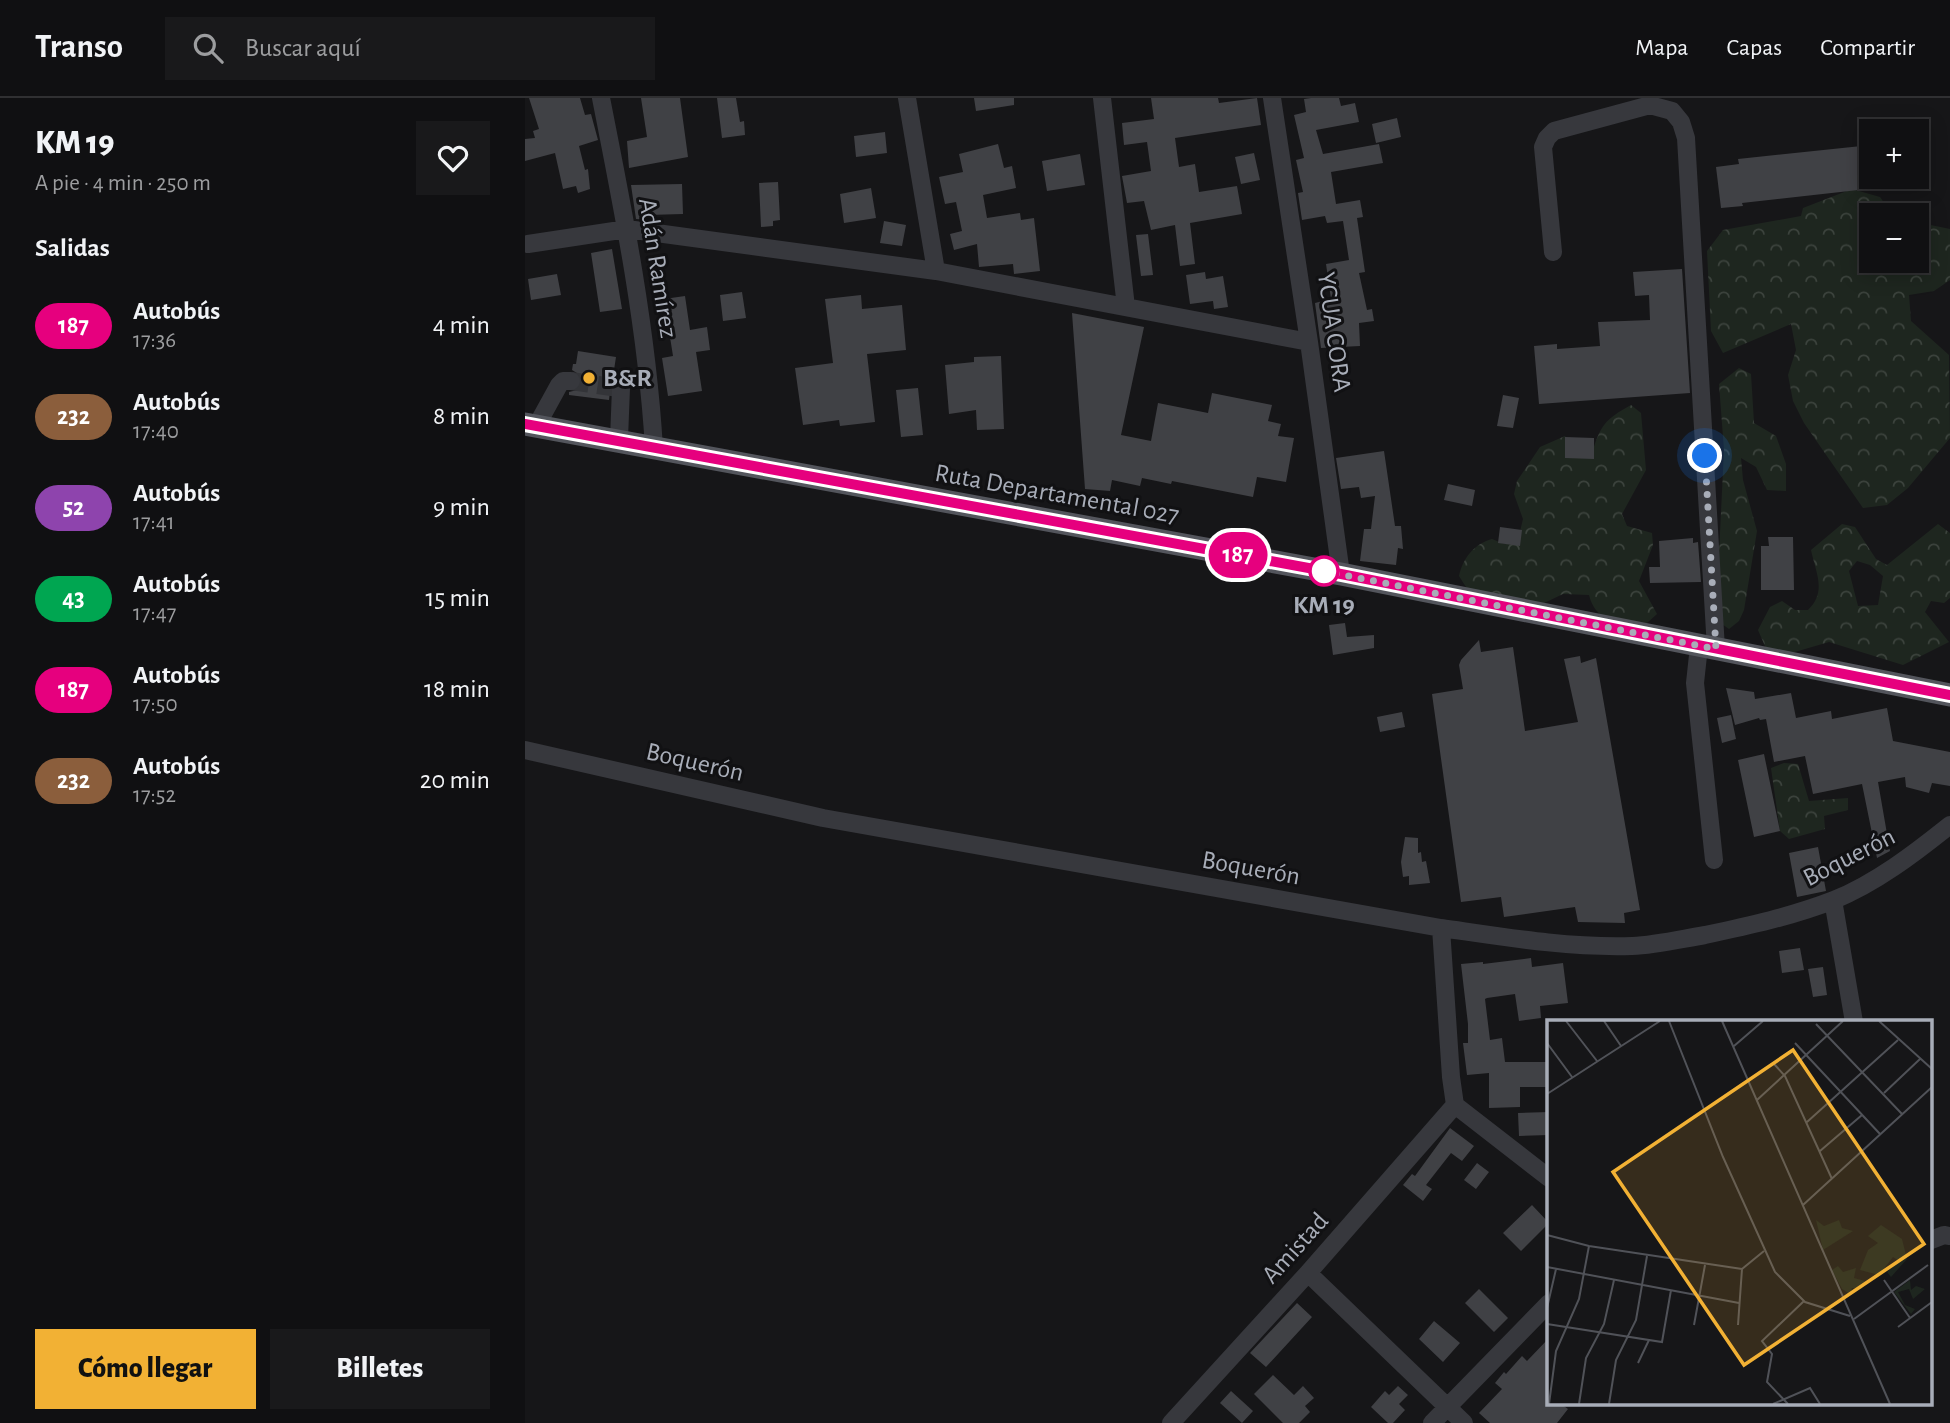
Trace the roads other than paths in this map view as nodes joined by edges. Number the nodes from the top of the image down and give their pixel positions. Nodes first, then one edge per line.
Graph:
1 (601, 98) edge
2 (907, 98) edge
3 (1102, 98) edge
4 (1272, 98) edge
5 (627, 229) junction
6 (528, 244) dead end
7 (1553, 252) dead end
8 (936, 271) junction
9 (1126, 307) junction
10 (1309, 342) junction
11 (571, 381) dead end
12 (650, 387) junction
13 (531, 424) edge
14 (619, 439) junction
15 (654, 448) junction
16 (1341, 574) junction
17 (1707, 647) junction
18 (1950, 695) edge
19 (525, 750) edge
20 (1950, 825) edge
21 (1714, 860) dead end
22 (1833, 900) junction
23 (1441, 929) junction
24 (1854, 1020) edge
25 (1455, 1105) junction
26 (1547, 1176) edge
27 (1950, 1236) edge
28 (1933, 1239) edge
29 (1308, 1273) junction
30 (1547, 1305) edge
31 (1448, 1407) junction
32 (1171, 1423) edge
33 (1432, 1423) edge
34 (1464, 1423) edge

1 - 5 street, Adán Ramírez
2 - 8 street
3 - 9 street
4 - 10 street, YCUA CORA
5 - 6 street
5 - 8 street
5 - 12 street, Adán Ramírez
7 - 17 street
8 - 9 street
9 - 10 street
10 - 16 street, YCUA CORA
11 - 13 street
12 - 14 street
12 - 15 street, Adán Ramírez
13 - 14 main road, Ruta Departamental 027
14 - 15 main road, Ruta Departamental 027
15 - 16 main road, Ruta Departamental 027
16 - 17 main road, Ruta Departamental 027
17 - 18 main road, Ruta Departamental 027
17 - 21 street
19 - 23 street, Boquerón
20 - 22 street, Boquerón
22 - 23 street, Boquerón
22 - 24 street
23 - 25 street
25 - 26 street
25 - 29 street, Amistad
27 - 28 street
29 - 31 street
29 - 32 street, Amistad
30 - 31 street
31 - 33 street
31 - 34 street

